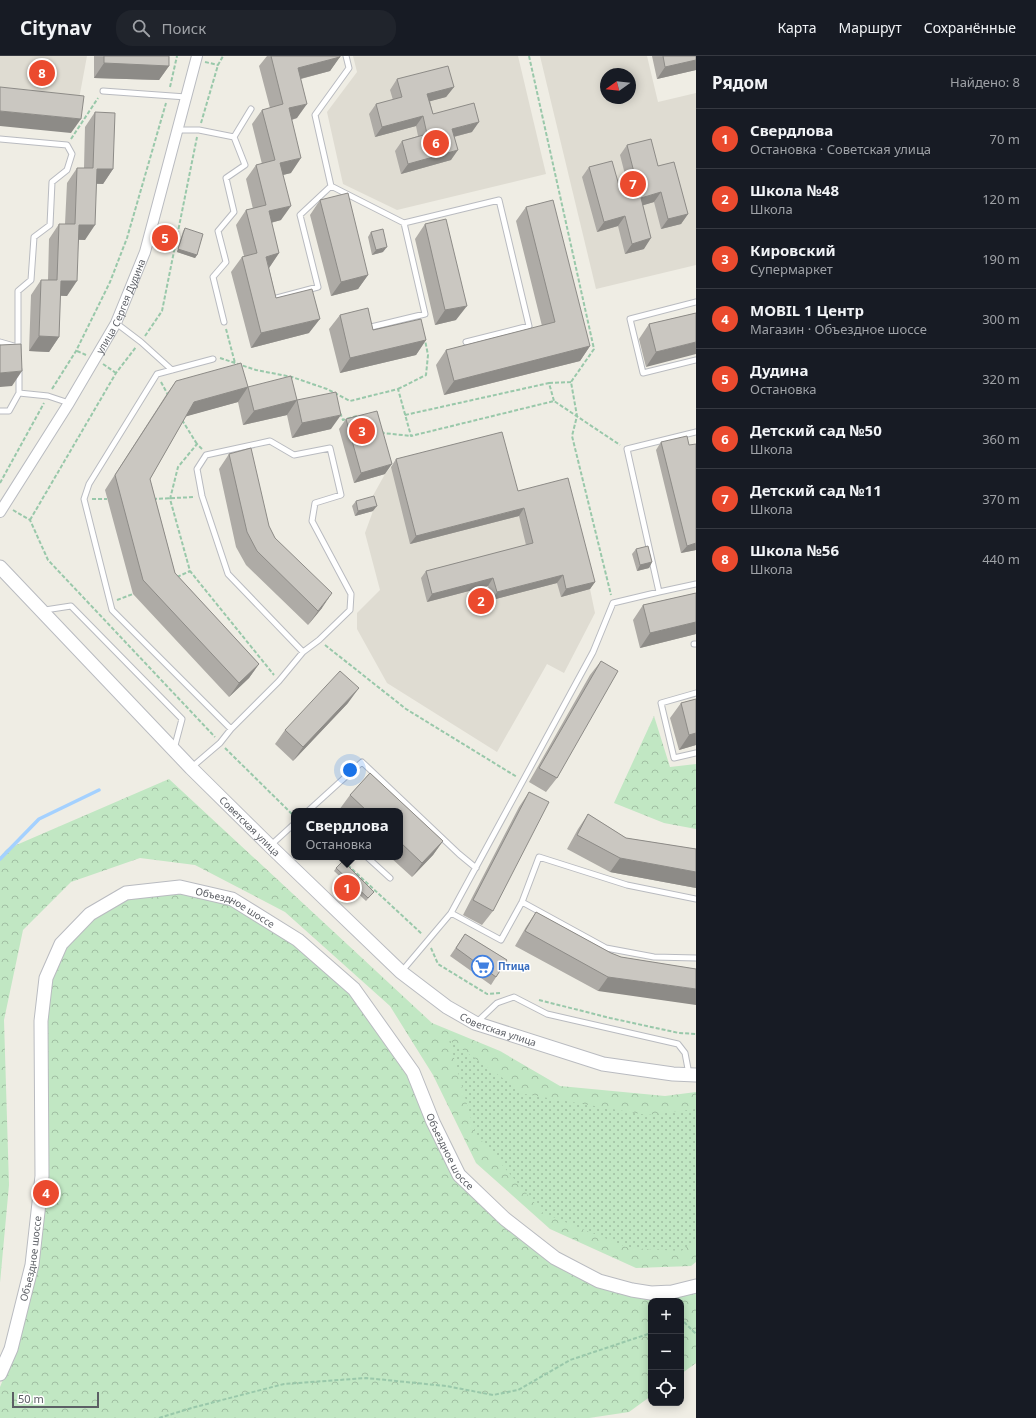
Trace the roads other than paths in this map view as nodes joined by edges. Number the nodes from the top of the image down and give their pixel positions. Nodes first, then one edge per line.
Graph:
1 (197, 56) edge
2 (346, 56) edge
3 (103, 91) road end
4 (186, 97) junction
5 (251, 110) dead end
6 (177, 130) junction
7 (234, 137) junction
8 (0, 139) edge
9 (331, 186) junction
10 (404, 223) junction
11 (273, 299) edge
12 (696, 302) edge
13 (224, 322) road end
14 (116, 323) junction
15 (371, 327) edge
16 (0, 342) edge
17 (466, 342) dead end
18 (18, 347) junction
19 (19, 354) edge
20 (214, 359) road end
21 (696, 360) edge
22 (19, 362) edge
23 (172, 370) junction
24 (19, 394) junction
25 (69, 403) junction
26 (0, 411) edge
27 (696, 432) edge
28 (2, 509) edge
29 (0, 567) edge
30 (696, 584) edge
31 (659, 592) junction
32 (42, 611) junction
33 (303, 652) junction
34 (696, 693) edge
35 (231, 729) junction
36 (174, 750) junction
37 (696, 752) edge
38 (191, 768) junction
39 (314, 808) edge
40 (291, 827) edge
41 (270, 846) junction
42 (370, 860) edge
43 (476, 868) junction
44 (390, 878) dead end
45 (696, 899) edge
46 (522, 902) junction
47 (451, 913) junction
48 (696, 958) edge
49 (401, 972) junction
50 (475, 1023) junction
51 (692, 1075) edge
52 (696, 1286) edge
53 (0, 1374) edge

1 - 4 street, улица Сергея Дудина
2 - 9 lane
3 - 4 lane
4 - 6 street, улица Сергея Дудина
5 - 7 lane
6 - 7 lane
6 - 14 street, улица Сергея Дудина
7 - 13 lane
8 - 18 lane
9 - 10 lane
9 - 11 lane
10 - 15 lane
10 - 17 lane
12 - 21 lane
14 - 23 lane
14 - 25 street, улица Сергея Дудина
16 - 18 lane
18 - 19 lane
20 - 23 lane
22 - 24 lane
23 - 35 lane
24 - 25 lane
24 - 26 lane
25 - 28 street, улица Сергея Дудина
27 - 31 lane
29 - 32 street, Советская улица
30 - 31 lane
31 - 43 lane
32 - 36 street, Советская улица
32 - 36 lane
33 - 33 lane
33 - 35 lane
34 - 37 lane
35 - 38 lane
36 - 38 street, Советская улица
38 - 41 street, Советская улица
39 - 43 lane
40 - 41 lane
41 - 49 street, Советская улица
42 - 44 lane
43 - 47 lane
45 - 46 lane
46 - 47 lane
46 - 48 lane
47 - 49 lane
49 - 50 street, Советская улица
50 - 51 street, Советская улица
50 - 51 lane
52 - 53 street, Объездное шоссе

